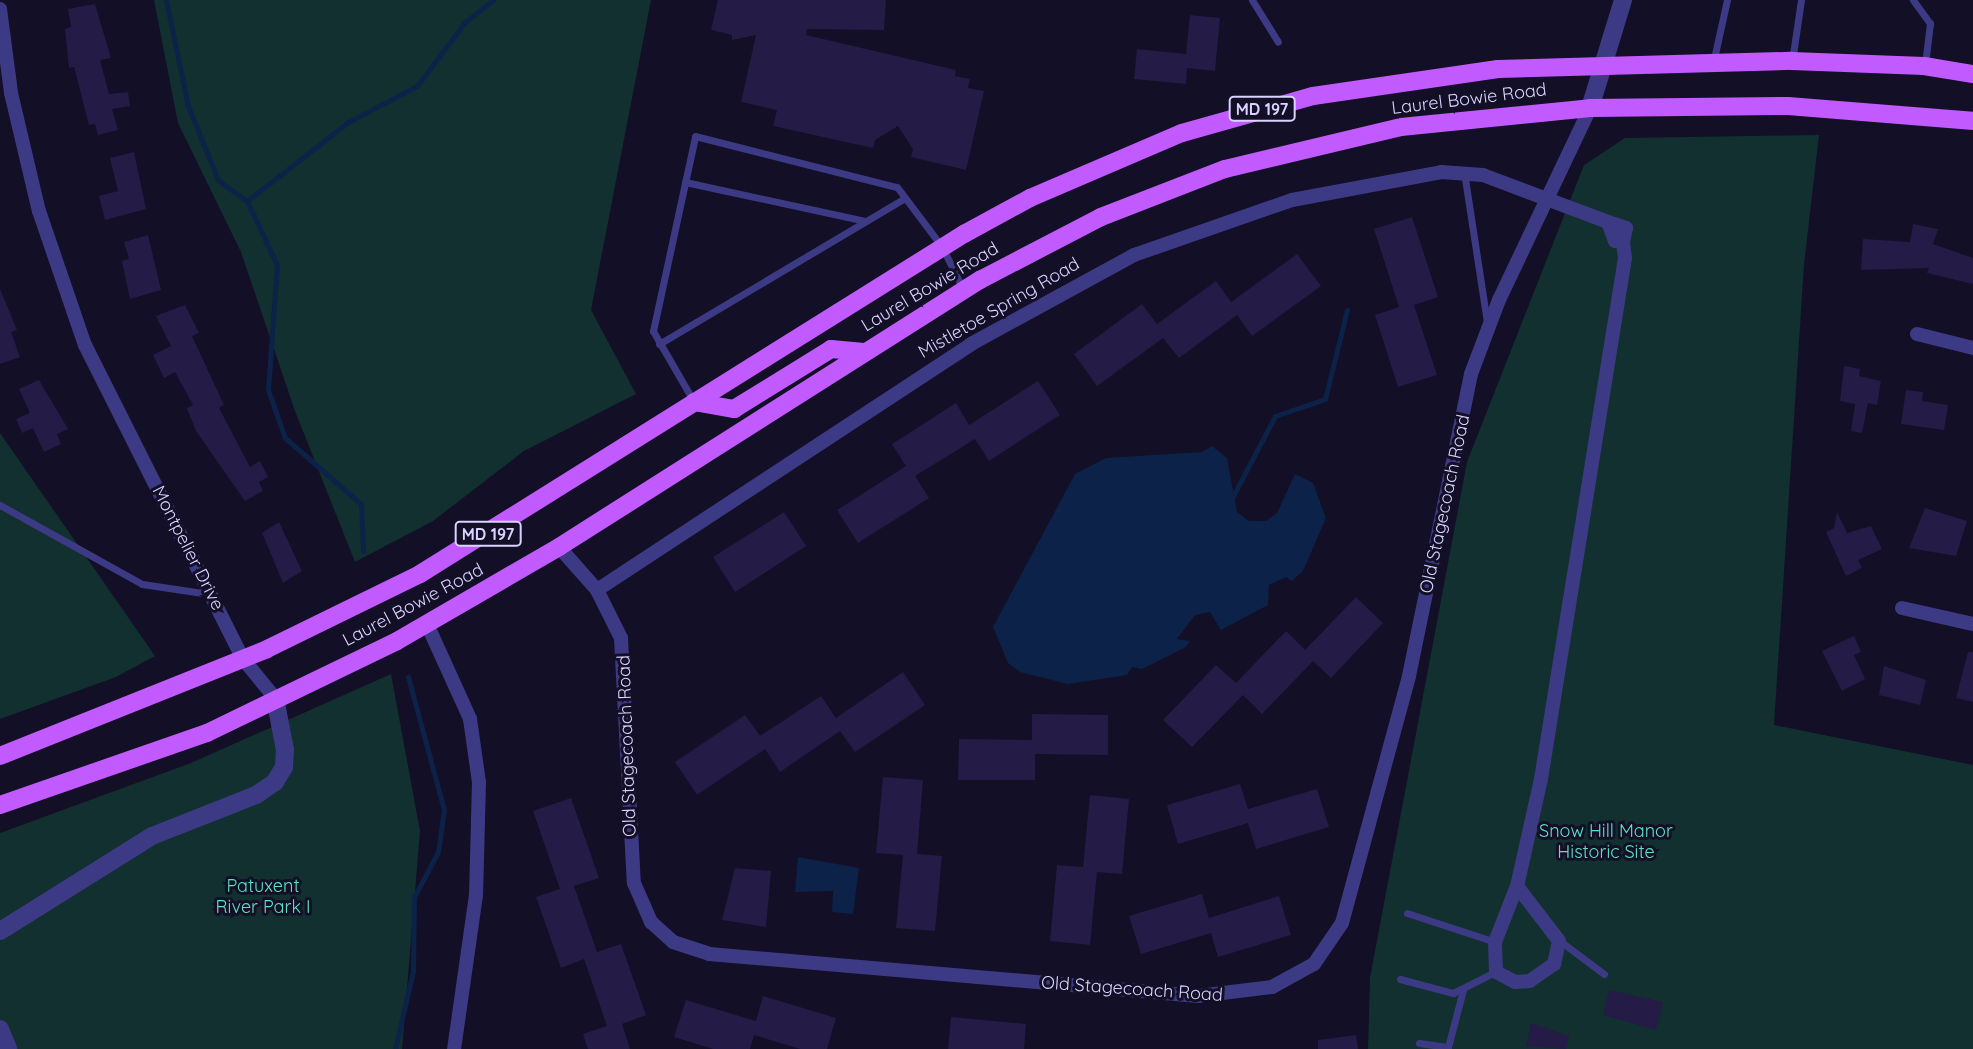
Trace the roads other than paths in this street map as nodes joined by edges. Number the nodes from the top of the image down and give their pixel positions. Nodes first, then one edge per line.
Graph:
1 (1252, 0) edge
2 (1623, 0) edge
3 (1727, 0) edge
4 (1801, 0) edge
5 (1913, 0) edge
6 (0, 9) edge
7 (1278, 42) dead end
8 (1792, 61) junction
9 (1607, 63) junction
10 (1713, 64) junction
11 (1924, 66) junction
12 (1973, 74) edge
13 (1590, 108) junction
14 (1973, 121) edge
15 (1464, 172) junction
16 (685, 182) junction
17 (1548, 197) junction
18 (905, 198) junction
19 (866, 222) junction
20 (942, 247) junction
21 (964, 290) junction
22 (1488, 329) junction
23 (1917, 334) dead end
24 (659, 344) junction
25 (1973, 348) edge
26 (864, 352) junction
27 (694, 402) junction
28 (0, 505) edge
29 (559, 547) junction
30 (597, 590) junction
31 (211, 594) junction
32 (1902, 608) dead end
33 (427, 624) junction
34 (1973, 624) edge
35 (243, 659) junction
36 (275, 698) junction
37 (0, 756) edge
38 (0, 805) edge
39 (1517, 886) junction
40 (1407, 913) dead end
41 (0, 931) edge
42 (1559, 941) junction
43 (1495, 942) junction
44 (1496, 972) junction
45 (1604, 974) dead end
46 (1400, 979) dead end
47 (1463, 990) junction
48 (0, 1029) edge
49 (1419, 1043) dead end
50 (8, 1049) edge
51 (454, 1049) edge

1 - 7 lane
2 - 9 street, Old Stagecoach Road
3 - 10 lane
4 - 8 lane
5 - 11 lane
6 - 31 street, Montpelier Drive
8 - 10 main road, Laurel Bowie Road / MD 197
8 - 11 main road, Laurel Bowie Road / MD 197
9 - 10 main road, Laurel Bowie Road / MD 197
9 - 13 street, Old Stagecoach Road
9 - 20 main road, Laurel Bowie Road / MD 197
11 - 12 main road, Laurel Bowie Road / MD 197
13 - 14 main road, Laurel Bowie Road / MD 197
13 - 17 street, Old Stagecoach Road
13 - 21 main road, Laurel Bowie Road / MD 197
15 - 17 street, Mistletoe Spring Road
15 - 22 lane
15 - 30 street, Mistletoe Spring Road
16 - 18 lane
16 - 19 lane
16 - 24 lane
17 - 22 street, Old Stagecoach Road
17 - 39 street, Mistletoe Spring Road
18 - 19 lane
18 - 20 lane
19 - 24 lane
20 - 21 lane
20 - 27 main road, Laurel Bowie Road / MD 197
21 - 26 main road, Laurel Bowie Road / MD 197
22 - 30 street, Old Stagecoach Road
23 - 25 street
24 - 27 lane
26 - 27 main road
26 - 29 main road, Laurel Bowie Road / MD 197
27 - 35 main road, Laurel Bowie Road / MD 197
28 - 31 lane
29 - 30 street, Old Stagecoach Road
29 - 33 main road, Laurel Bowie Road / MD 197
31 - 35 street, Montpelier Drive
32 - 34 street
33 - 36 main road, Laurel Bowie Road / MD 197
33 - 51 street
35 - 36 street, Montpelier Drive
35 - 37 main road, Laurel Bowie Road / MD 197
36 - 38 main road, Laurel Bowie Road / MD 197
36 - 41 street, Montpelier Drive
39 - 42 street
39 - 43 street
40 - 43 lane
42 - 44 street
42 - 45 lane
43 - 44 street
44 - 47 lane
46 - 47 lane
47 - 49 lane
48 - 50 street

